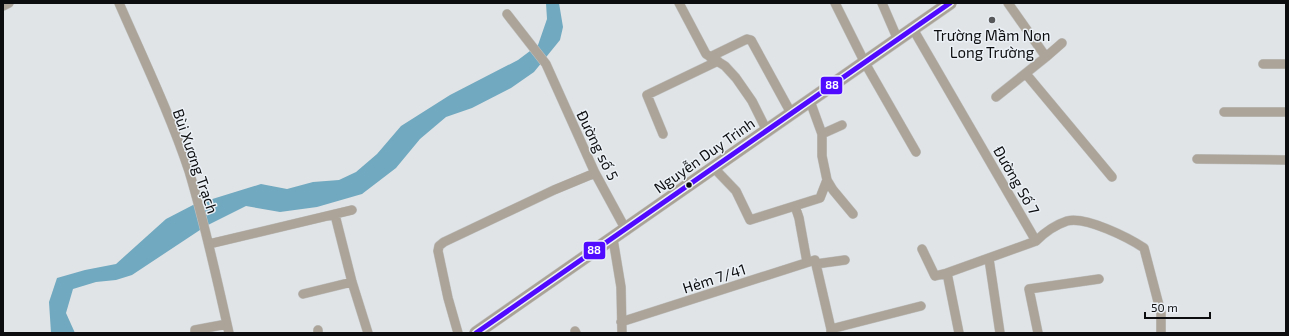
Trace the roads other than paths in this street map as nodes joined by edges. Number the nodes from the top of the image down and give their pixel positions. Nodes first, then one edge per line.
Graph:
1 (9, 3) edge
2 (679, 3) edge
3 (835, 3) edge
4 (882, 3) edge
5 (1008, 3) edge
6 (123, 4) edge
7 (942, 5) edge
8 (3, 6) edge
9 (507, 14) dead end
10 (913, 29) junction
11 (898, 40) junction
12 (1062, 43) dead end
13 (1046, 57) junction
14 (714, 59) junction
15 (865, 63) junction
16 (1263, 64) dead end
17 (1286, 64) edge
18 (1026, 74) junction
19 (996, 97) dead end
20 (810, 101) junction
21 (1224, 112) dead end
22 (1286, 112) edge
23 (791, 113) junction
24 (842, 125) dead end
25 (767, 131) junction
26 (663, 134) dead end
27 (822, 134) junction
28 (916, 152) dead end
29 (1197, 160) dead end
30 (1286, 160) edge
31 (714, 168) junction
32 (595, 173) junction
33 (1112, 177) dead end
34 (827, 180) junction
35 (795, 206) junction
36 (352, 210) dead end
37 (853, 214) dead end
38 (335, 215) junction
39 (626, 230) junction
40 (613, 239) junction
41 (1036, 241) junction
42 (209, 244) junction
43 (922, 249) dead end
44 (989, 259) junction
45 (845, 260) dead end
46 (812, 262) junction
47 (947, 273) junction
48 (1099, 278) dead end
49 (352, 282) junction
50 (303, 294) dead end
51 (921, 306) dead end
52 (621, 322) junction
53 (228, 328) edge
54 (831, 331) edge
55 (195, 333) edge
56 (368, 333) edge
57 (458, 333) edge
58 (476, 333) edge
59 (622, 333) edge
60 (959, 333) edge
61 (1000, 333) edge
62 (1038, 333) edge
63 (1161, 333) edge

1 - 8 street
2 - 14 street
3 - 15 street
4 - 11 street
5 - 13 street
6 - 42 street, Bùi Xương Trạch
7 - 10 main road, Nguyễn Duy Trinh
9 - 32 street, Đường số 5
10 - 11 main road, Nguyễn Duy Trinh
10 - 41 street, Đường Số 7
11 - 15 main road, Nguyễn Duy Trinh
12 - 13 street
13 - 18 street
14 - 23 street
14 - 25 street
14 - 26 street
15 - 20 main road, Nguyễn Duy Trinh
15 - 28 street
16 - 17 street
18 - 19 street
18 - 33 street
20 - 23 main road, Nguyễn Duy Trinh
20 - 27 street
21 - 22 street
23 - 25 main road, Nguyễn Duy Trinh
24 - 27 street
25 - 31 main road, Nguyễn Duy Trinh
27 - 34 street
29 - 30 street
31 - 35 street
31 - 39 main road, Nguyễn Duy Trinh
32 - 39 street, Đường số 5
32 - 57 street
34 - 35 street
34 - 37 street
35 - 46 street
36 - 38 street
38 - 42 street
38 - 49 street
39 - 40 main road, Nguyễn Duy Trinh
40 - 52 street
40 - 58 main road, Nguyễn Duy Trinh
41 - 44 street
41 - 63 street, Đường Số 7
42 - 53 street, Bùi Xương Trạch
43 - 47 street
44 - 47 street
44 - 61 street
45 - 46 street, Hẻm 7/41
46 - 52 street, Hẻm 7/41
46 - 54 street
47 - 60 street
48 - 62 street
49 - 50 street
49 - 56 street
51 - 54 street
52 - 59 street
53 - 55 street

